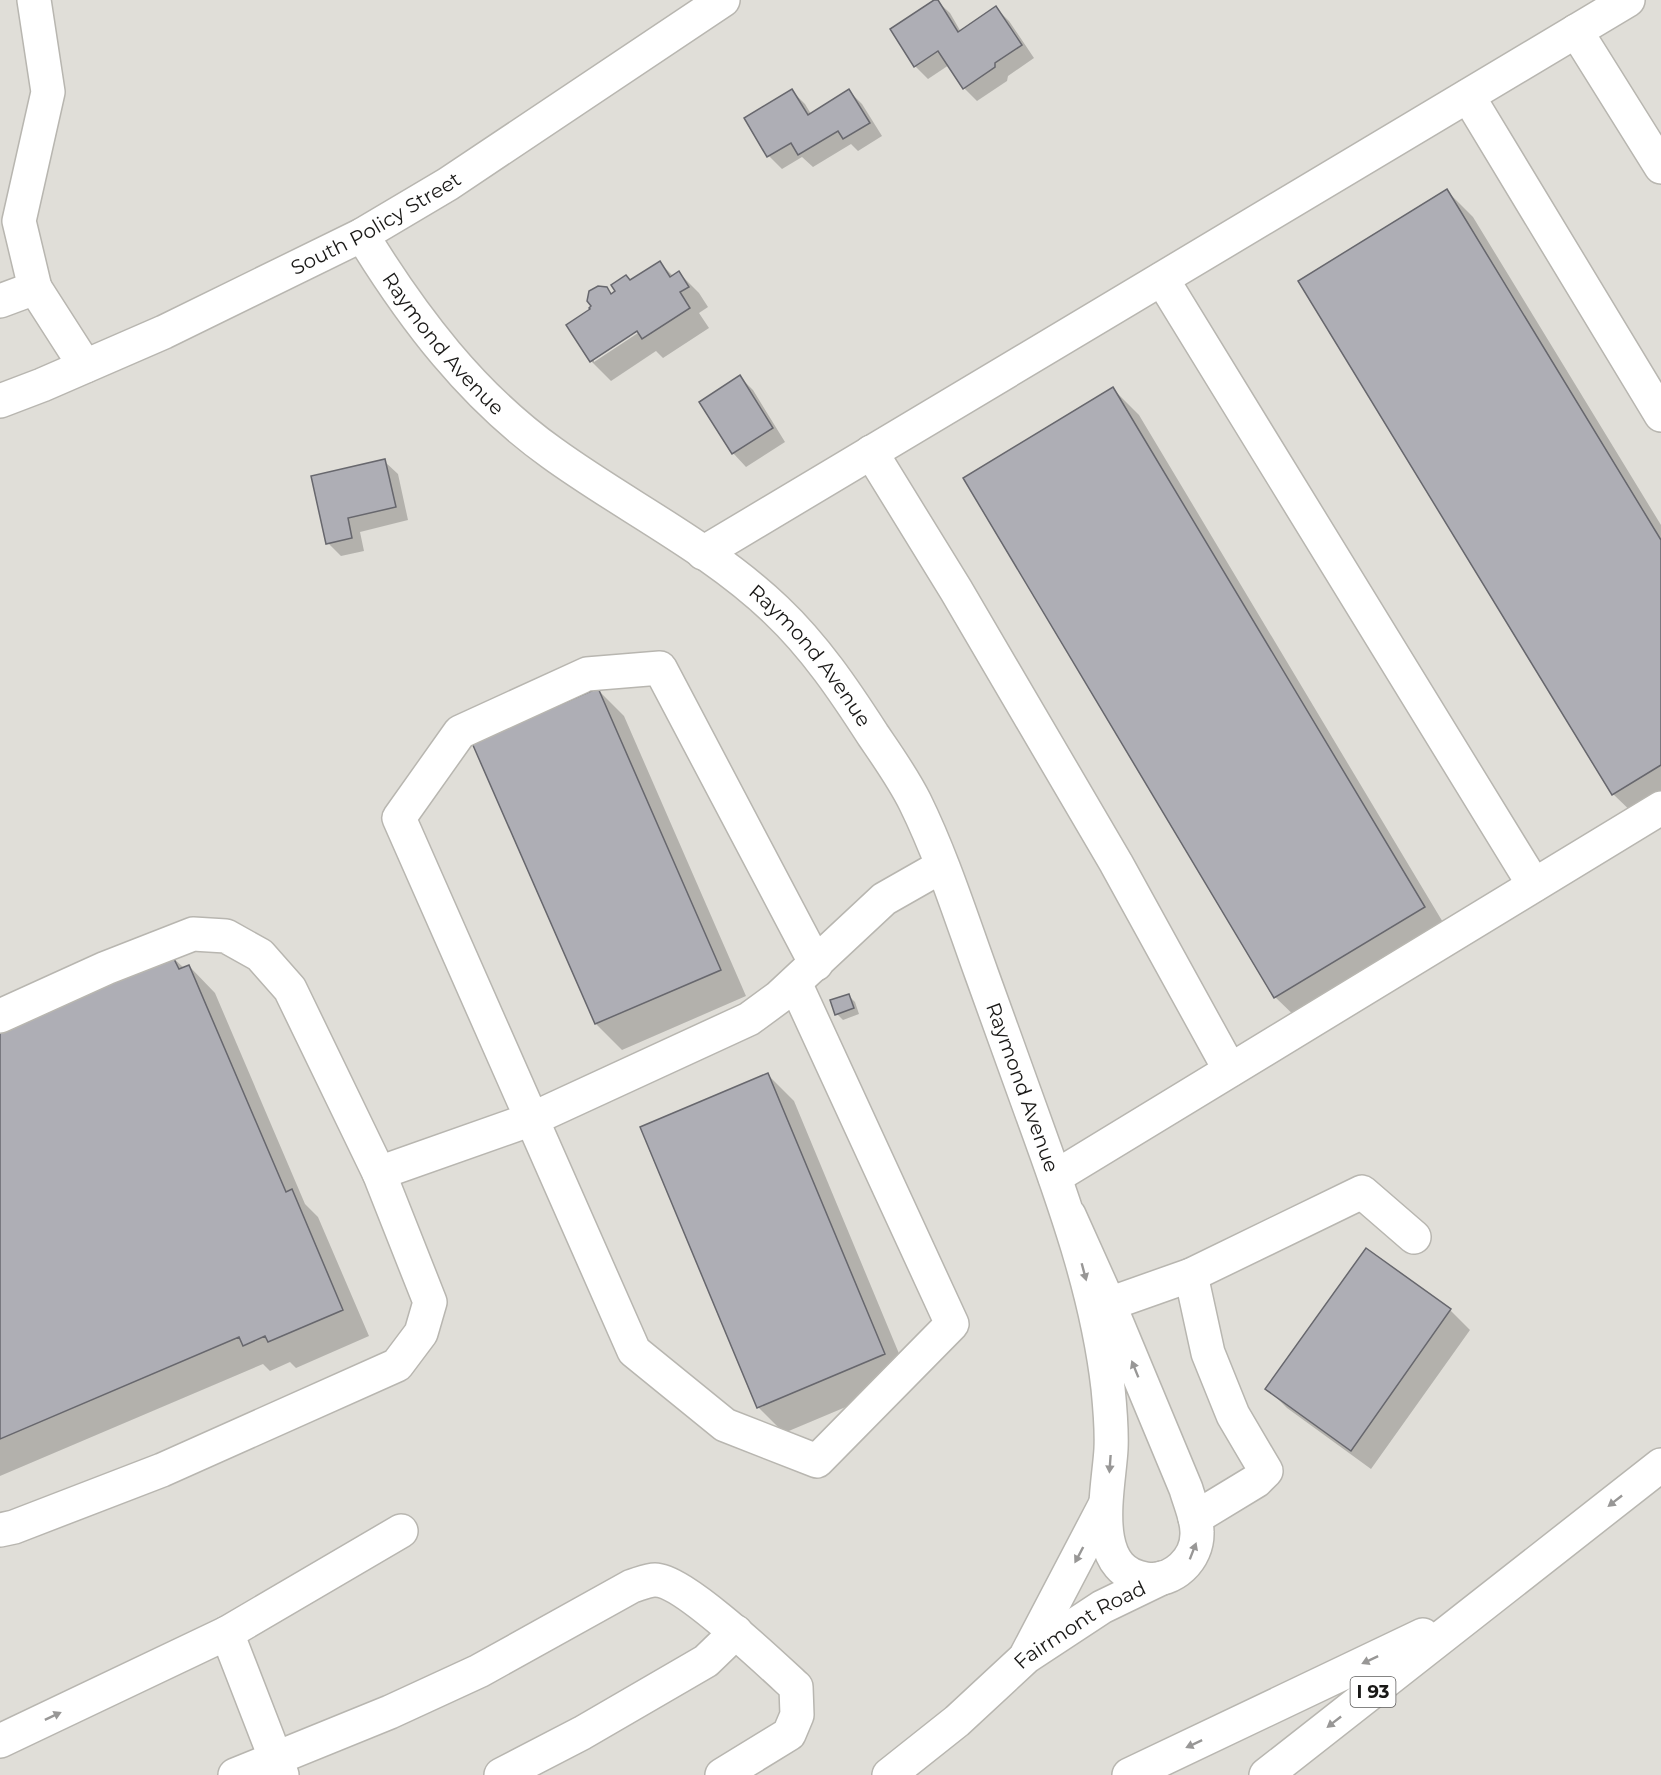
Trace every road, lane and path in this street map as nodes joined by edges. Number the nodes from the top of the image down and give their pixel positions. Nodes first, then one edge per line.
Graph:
1 (34, 0) edge
2 (723, 0) edge
3 (1628, 0) edge
4 (1576, 31) junction
5 (1468, 96) junction
6 (1661, 167) edge
7 (362, 235) junction
8 (1161, 279) junction
9 (35, 288) junction
10 (0, 301) edge
11 (85, 366) junction
12 (0, 400) edge
13 (1661, 415) edge
14 (871, 452) junction
15 (703, 553) junction
16 (1661, 808) edge
17 (942, 866) junction
18 (1534, 885) junction
19 (806, 973) junction
20 (0, 1016) edge
21 (1230, 1071) junction
22 (532, 1119) junction
23 (379, 1173) junction
24 (1055, 1177) junction
25 (1069, 1215) junction
26 (1414, 1237) dead end
27 (1191, 1275) junction
28 (1109, 1304) junction
29 (1661, 1465) edge
30 (1106, 1504) junction
31 (1195, 1518) junction
32 (0, 1530) edge
33 (401, 1531) dead end
34 (1162, 1578) junction
35 (1479, 1608) junction
36 (736, 1632) junction
37 (226, 1633) junction
38 (1026, 1657) junction
39 (0, 1741) edge
40 (279, 1767) edge
41 (235, 1775) edge
42 (501, 1775) edge
43 (722, 1775) edge
44 (889, 1775) edge
45 (1129, 1775) edge
46 (1266, 1775) edge

1 - 9 main road
2 - 7 main road, South Policy Street
3 - 4 main road
4 - 5 main road
4 - 6 main road
5 - 8 main road
5 - 13 main road
7 - 11 main road, South Policy Street
7 - 15 main road, Raymond Avenue
8 - 14 main road
8 - 18 main road
9 - 10 main road
9 - 11 main road
11 - 12 main road, South Policy Street
14 - 15 main road
14 - 21 main road
15 - 17 main road, Raymond Avenue
16 - 18 main road
17 - 19 main road
17 - 24 main road, Raymond Avenue
18 - 21 main road
19 - 22 main road
19 - 22 main road
19 - 22 main road
20 - 23 main road
21 - 24 main road
22 - 23 main road
23 - 32 main road
24 - 25 main road, Raymond Avenue
25 - 28 main road, Raymond Avenue
25 -> 30 main road, Raymond Avenue
26 - 27 main road
27 - 28 main road
27 - 31 main road
31 -> 28 main road, Raymond Avenue
29 -> 35 main road, I 93
30 - 34 main road, Raymond Avenue
30 -> 38 main road, Fairmont Road
34 -> 31 main road, Raymond Avenue
33 - 37 main road
34 - 38 main road, Fairmont Road
35 -> 45 main road
35 -> 46 main road, I 93
36 - 40 main road
36 - 42 main road
36 - 43 main road
39 -> 37 main road
37 - 40 main road
38 - 44 main road
40 - 41 main road

